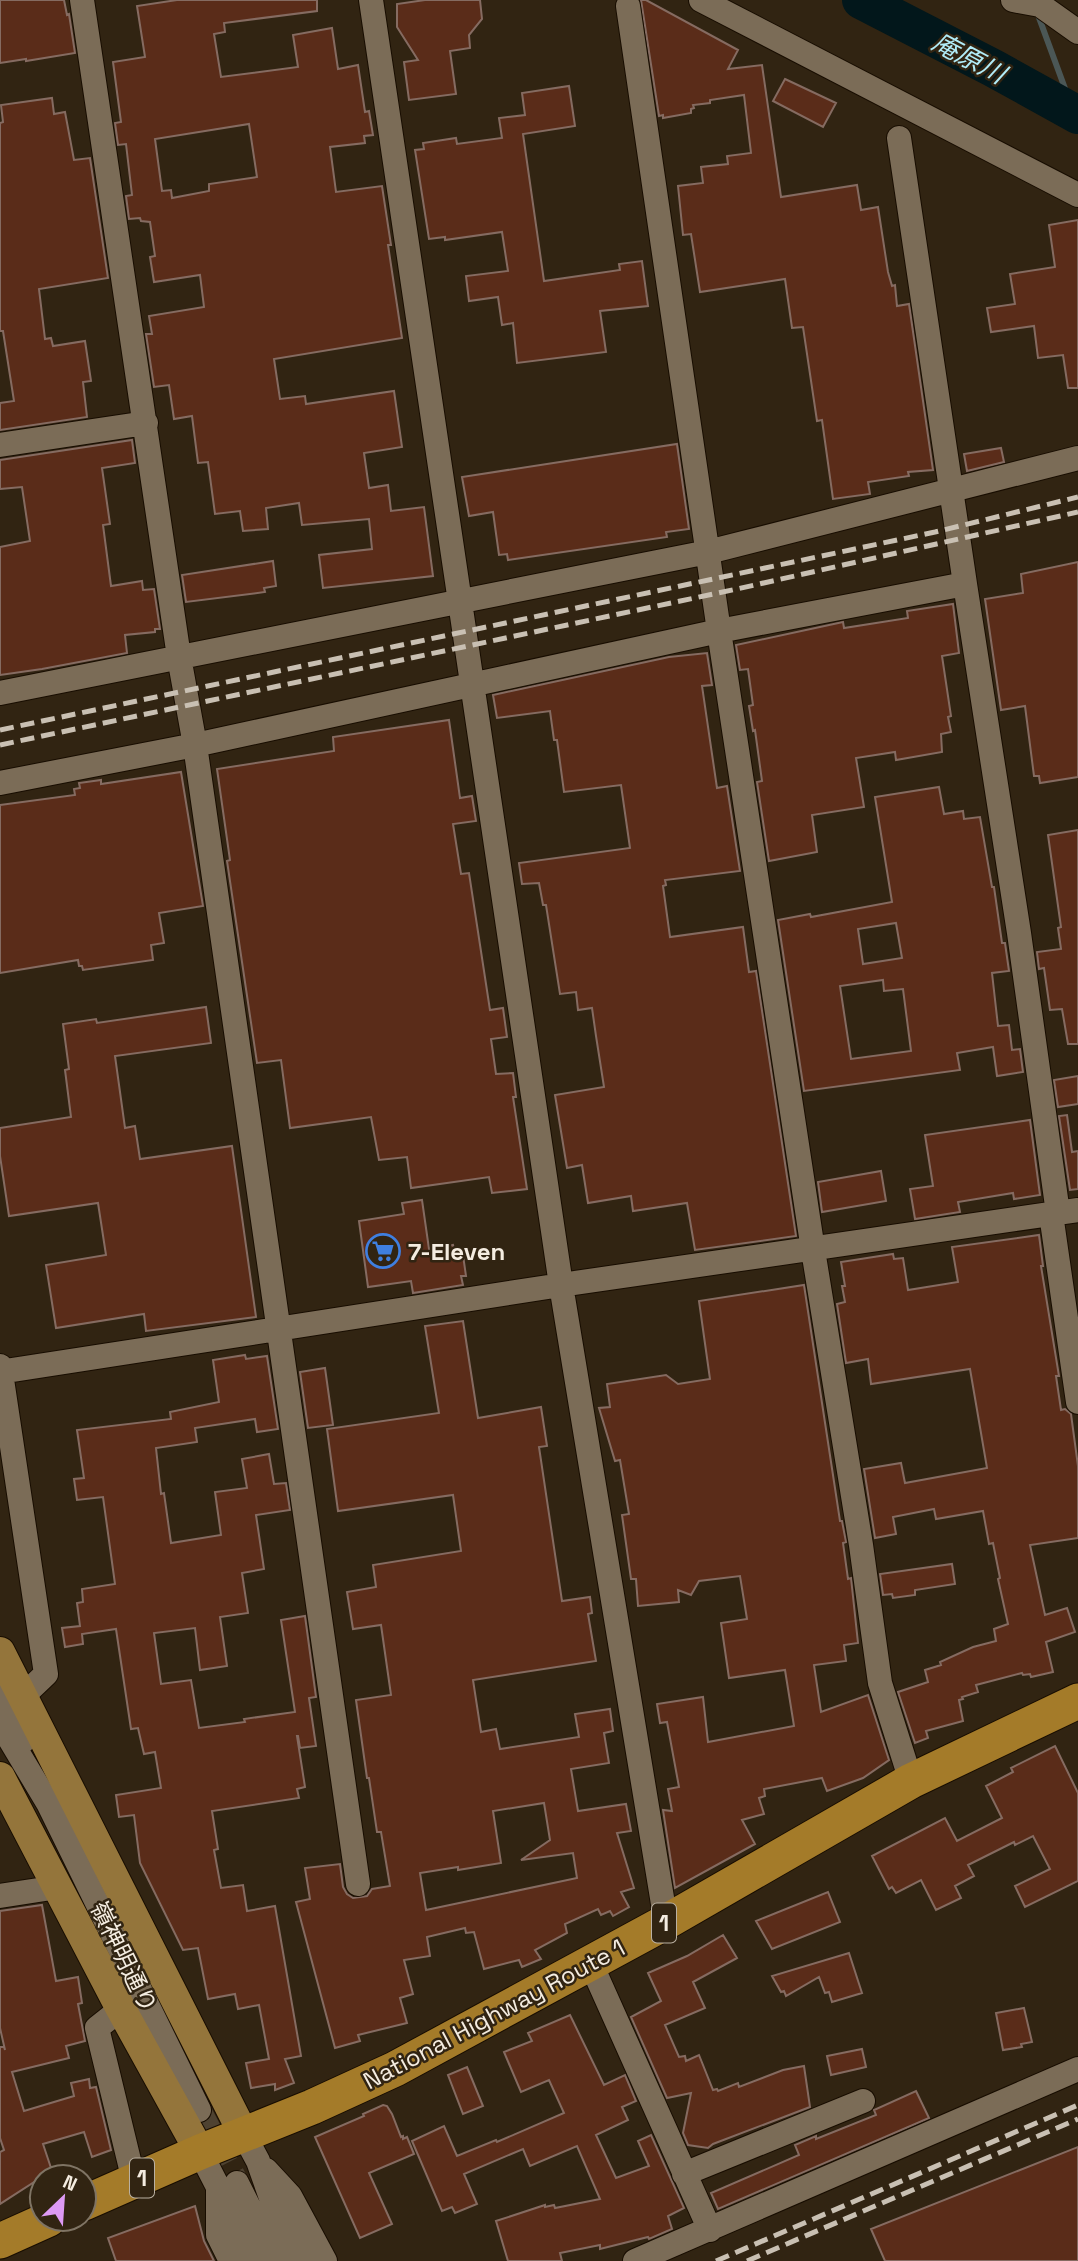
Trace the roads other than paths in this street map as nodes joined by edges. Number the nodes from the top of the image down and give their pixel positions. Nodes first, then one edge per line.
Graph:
1 (82, 0) edge
2 (371, 0) edge
3 (701, 0) edge
4 (1013, 0) edge
5 (1041, 3) edge
6 (628, 6) dead end
7 (1078, 32) edge
8 (899, 138) dead end
9 (1078, 195) edge
10 (146, 423) junction
11 (0, 444) edge
12 (1078, 458) edge
13 (951, 491) junction
14 (708, 552) junction
15 (965, 584) junction
16 (459, 601) junction
17 (719, 631) junction
18 (179, 657) junction
19 (472, 683) junction
20 (0, 693) edge
21 (195, 745) junction
22 (0, 783) edge
23 (1062, 1213) edge
24 (813, 1250) junction
25 (561, 1285) junction
26 (279, 1329) junction
27 (0, 1366) edge
28 (0, 1372) edge
29 (1078, 1402) edge
30 (0, 1652) edge
31 (12, 1689) edge
32 (1078, 1700) edge
33 (0, 1723) edge
34 (0, 1777) edge
35 (911, 1781) junction
36 (48, 1803) junction
37 (358, 1884) dead end
38 (58, 1888) junction
39 (0, 1896) edge
40 (666, 1922) junction
41 (590, 1964) junction
42 (121, 2009) junction
43 (1078, 2069) edge
44 (863, 2101) dead end
45 (199, 2110) tunnel mouth
46 (251, 2148) junction
47 (200, 2152) junction
48 (684, 2174) junction
49 (134, 2181) junction
50 (227, 2184) junction
51 (98, 2197) edge
52 (28, 2228) edge
53 (710, 2230) junction
54 (0, 2241) edge
55 (231, 2261) edge
56 (256, 2261) edge
57 (276, 2261) edge
58 (300, 2261) edge
59 (325, 2261) edge
60 (635, 2261) edge

1 - 10 street
2 - 16 street
3 - 9 street
4 - 5 street
5 - 7 street
6 - 14 street
8 - 13 street
10 - 11 street
10 - 18 street
12 - 13 street
13 - 14 street
13 - 15 street
14 - 16 street
14 - 17 street
15 - 17 street
15 - 23 street
16 - 18 street
16 - 19 street
17 - 19 street
17 - 24 street
18 - 20 street
18 - 21 street
19 - 21 street
19 - 25 street
21 - 22 street
21 - 26 street
23 - 24 street
23 - 29 street
24 - 25 street
24 - 35 street
25 - 26 street
25 - 40 street
26 - 28 street
26 - 37 street
27 - 28 street
28 - 31 street
30 - 31 main road
31 - 36 street, 嶺神明通り
31 - 46 main road
32 - 35 highway, National Highway Route 1 / 1
33 - 36 street, 嶺神明通り
34 - 38 main road
35 - 40 highway, National Highway Route 1 / 1
36 - 45 street, 嶺神明通り
38 - 39 street
38 - 42 main road
40 - 41 highway, National Highway Route 1 / 1
41 - 46 highway, National Highway Route 1 / 1
41 - 48 street
42 - 47 main road
42 - 49 street
43 - 53 street
44 - 48 street
46 - 47 highway, National Highway Route 1 / 1
46 - 58 street
46 - 59 street
47 - 49 highway, National Highway Route 1 / 1
47 - 50 street
48 - 53 street
49 - 51 highway, National Highway Route 1 / 1
50 - 55 street
50 - 56 street
50 - 57 street
52 - 54 highway
53 - 60 street

